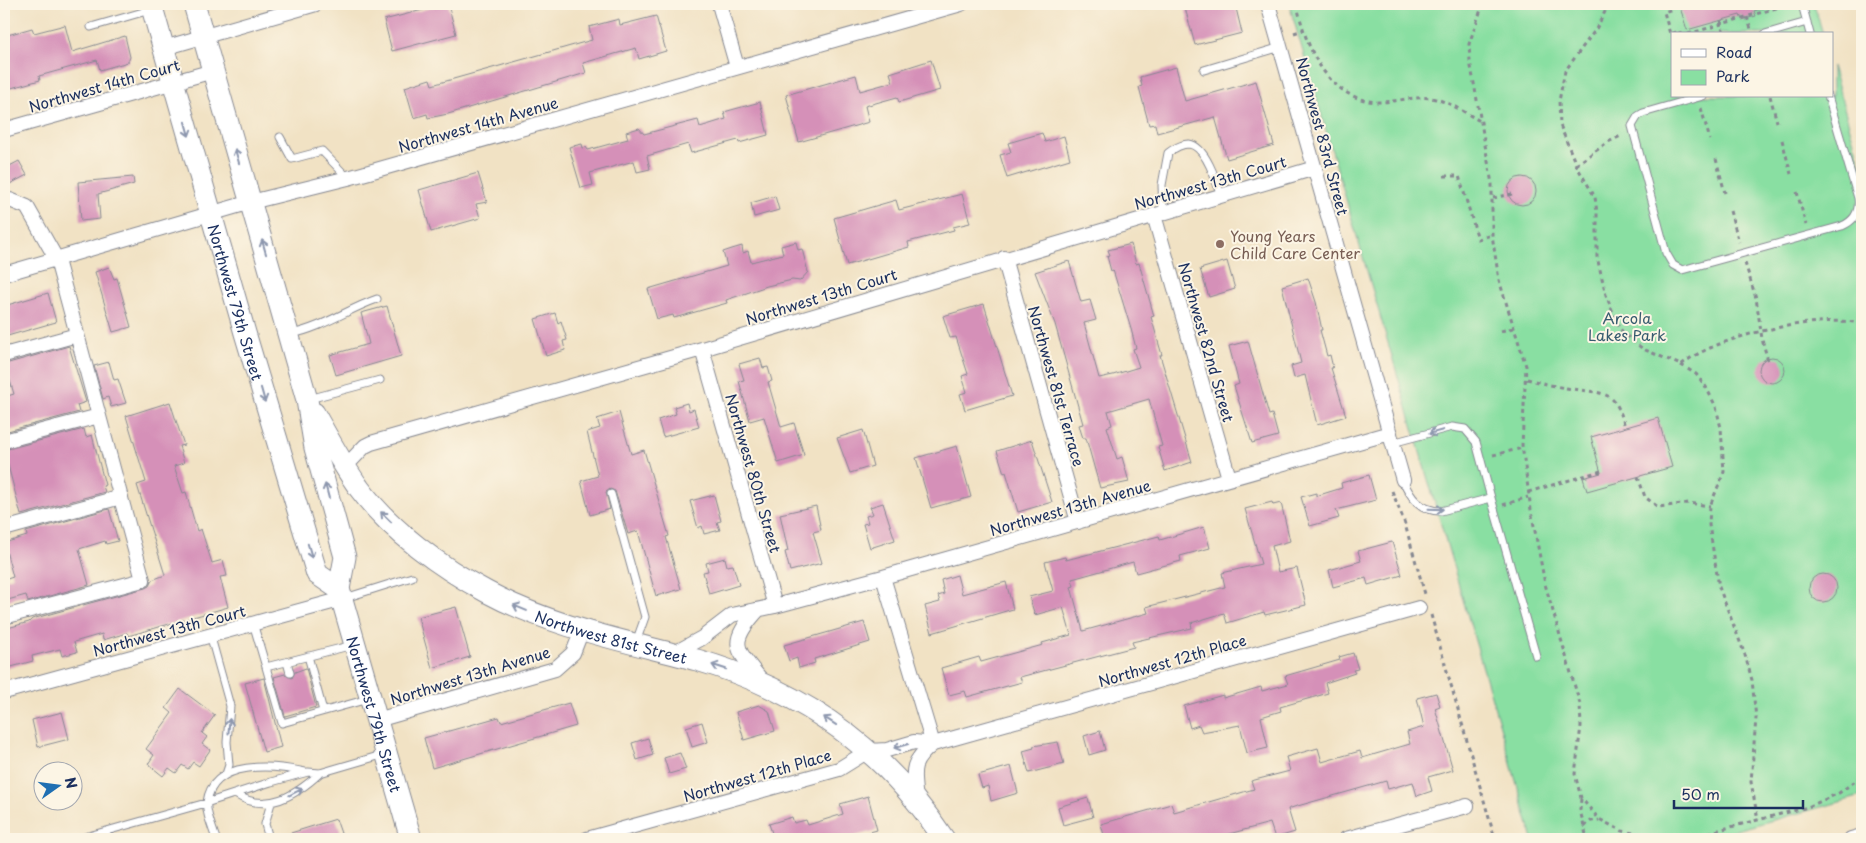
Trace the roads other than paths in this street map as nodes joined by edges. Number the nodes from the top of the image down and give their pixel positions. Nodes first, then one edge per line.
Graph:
1 (194, 4) edge
2 (316, 4) edge
3 (719, 4) edge
4 (961, 4) edge
5 (1268, 4) edge
6 (1802, 4) edge
7 (152, 7) edge
8 (1807, 22) junction
9 (91, 26) dead end
10 (1772, 32) edge
11 (1810, 32) edge
12 (203, 36) junction
13 (1281, 46) junction
14 (164, 48) junction
15 (737, 68) junction
16 (1204, 70) dead end
17 (213, 71) junction
18 (174, 82) junction
19 (1696, 98) edge
20 (1829, 98) edge
21 (4, 130) edge
22 (280, 137) dead end
23 (1315, 168) junction
24 (348, 178) junction
25 (1221, 196) junction
26 (4, 202) edge
27 (251, 202) junction
28 (211, 214) junction
29 (1158, 214) junction
30 (1004, 258) junction
31 (56, 260) junction
32 (4, 274) edge
33 (377, 299) dead end
34 (77, 335) junction
35 (289, 335) junction
36 (702, 349) junction
37 (4, 355) edge
38 (380, 380) dead end
39 (307, 400) junction
40 (99, 416) junction
41 (1391, 438) junction
42 (4, 441) edge
43 (345, 467) junction
44 (1229, 478) junction
45 (1403, 480) joint
46 (611, 494) dead end
47 (120, 497) junction
48 (1491, 498) junction
49 (1078, 522) junction
50 (4, 528) edge
51 (412, 577) dead end
52 (883, 577) junction
53 (341, 594) junction
54 (775, 606) junction
55 (1425, 607) road end
56 (758, 610) junction
57 (4, 617) edge
58 (253, 623) junction
59 (582, 630) junction
60 (210, 634) junction
61 (356, 644) junction
62 (635, 645) junction
63 (673, 654) junction
64 (308, 656) junction
65 (1536, 656) dead end
66 (287, 662) junction
67 (266, 667) junction
68 (290, 673) dead end
69 (765, 685) junction
70 (4, 692) edge
71 (371, 698) junction
72 (323, 711) junction
73 (377, 720) junction
74 (933, 744) junction
75 (868, 751) junction
76 (387, 754) junction
77 (308, 772) junction
78 (320, 773) junction
79 (226, 774) junction
80 (235, 794) junction
81 (916, 801) junction
82 (206, 803) junction
83 (271, 803) junction
84 (1467, 806) dead end
85 (1862, 836) edge
86 (78, 839) edge
87 (216, 839) edge
88 (269, 839) edge
89 (412, 839) edge
90 (587, 839) edge
91 (944, 839) edge
92 (1346, 839) edge
93 (1851, 839) edge

1 - 12 main road, Northwest 79th Street
2 - 12 street, Northwest 14th Court
3 - 15 street
4 - 15 street, Northwest 14th Avenue
5 - 13 street, Northwest 83rd Street
6 - 8 lane
7 - 9 lane
7 - 14 main road, Northwest 79th Street
8 - 10 lane
8 - 11 lane
12 - 14 street, Northwest 14th Court
12 - 17 main road, Northwest 79th Street
13 - 16 lane
13 - 23 street, Northwest 83rd Street
14 - 18 main road, Northwest 79th Street
15 - 24 street, Northwest 14th Avenue
17 - 18 street, Northwest 14th Court
27 -> 17 main road, Northwest 79th Street
18 - 21 street, Northwest 14th Court
18 -> 28 main road, Northwest 79th Street
19 - 20 lane
22 - 24 lane
23 - 25 street, Northwest 13th Court
23 - 41 street, Northwest 83rd Street
24 - 27 street, Northwest 14th Avenue
25 - 29 street, Northwest 13th Court
25 - 29 lane
26 - 31 street
27 - 28 street, Northwest 14th Avenue
35 -> 27 main road, Northwest 79th Street
28 - 31 street, Northwest 14th Avenue
28 -> 53 main road, Northwest 79th Street
29 - 30 street, Northwest 13th Court
29 - 44 street, Northwest 82nd Street
30 - 36 street, Northwest 13th Court
30 - 49 street, Northwest 81st Terrace
31 - 32 street, Northwest 14th Avenue
31 - 34 street
33 - 35 lane
34 - 37 street
34 - 40 street
35 - 39 main road, Northwest 79th Street
36 - 43 street, Northwest 13th Court
36 - 54 street, Northwest 80th Street
38 - 39 lane
39 - 43 main road, Northwest 81st Street
53 -> 39 main road, Northwest 79th Street
40 - 42 street
40 - 47 street
41 - 44 street, Northwest 13th Avenue
41 - 45 street, Northwest 83rd Street
48 -> 41 lane
59 -> 43 main road, Northwest 81st Street
44 - 49 street, Northwest 13th Avenue
45 -> 48 lane
46 - 62 lane
47 - 50 street
47 - 57 street
48 - 65 lane
49 - 52 street, Northwest 13th Avenue
51 - 53 lane
52 - 54 street, Northwest 13th Avenue
52 - 74 street
53 - 58 street, Northwest 13th Court
53 - 61 main road, Northwest 79th Street
54 - 56 street, Northwest 13th Avenue
55 - 74 street, Northwest 12th Place
56 - 63 street, Northwest 13th Avenue
56 - 69 street
58 - 60 street, Northwest 13th Court
58 - 67 lane
59 - 62 main road, Northwest 81st Street
59 - 73 street, Northwest 13th Avenue
60 - 70 street, Northwest 13th Court
79 -> 60 lane
61 - 64 lane
61 - 71 main road, Northwest 79th Street
62 - 63 main road, Northwest 81st Street
69 -> 63 main road, Northwest 81st Street
64 - 66 lane
64 - 72 lane
66 - 67 lane
66 - 68 lane
67 - 72 lane
75 -> 69 main road, Northwest 81st Street
71 - 72 lane
71 - 73 main road, Northwest 79th Street
73 - 76 main road, Northwest 79th Street
74 -> 75 street, Northwest 12th Place
74 - 81 street, Northwest 12th Place
75 - 81 main road, Northwest 81st Street
75 - 90 street, Northwest 12th Place
76 - 78 lane
76 - 89 main road, Northwest 79th Street
77 - 78 lane
77 - 79 lane
77 - 80 lane
83 -> 78 lane
79 - 82 lane
80 - 82 lane
80 - 83 lane
81 - 91 main road, Northwest 81st Street
82 - 86 lane
82 - 87 lane
83 - 88 lane
84 - 92 street
85 - 93 street

